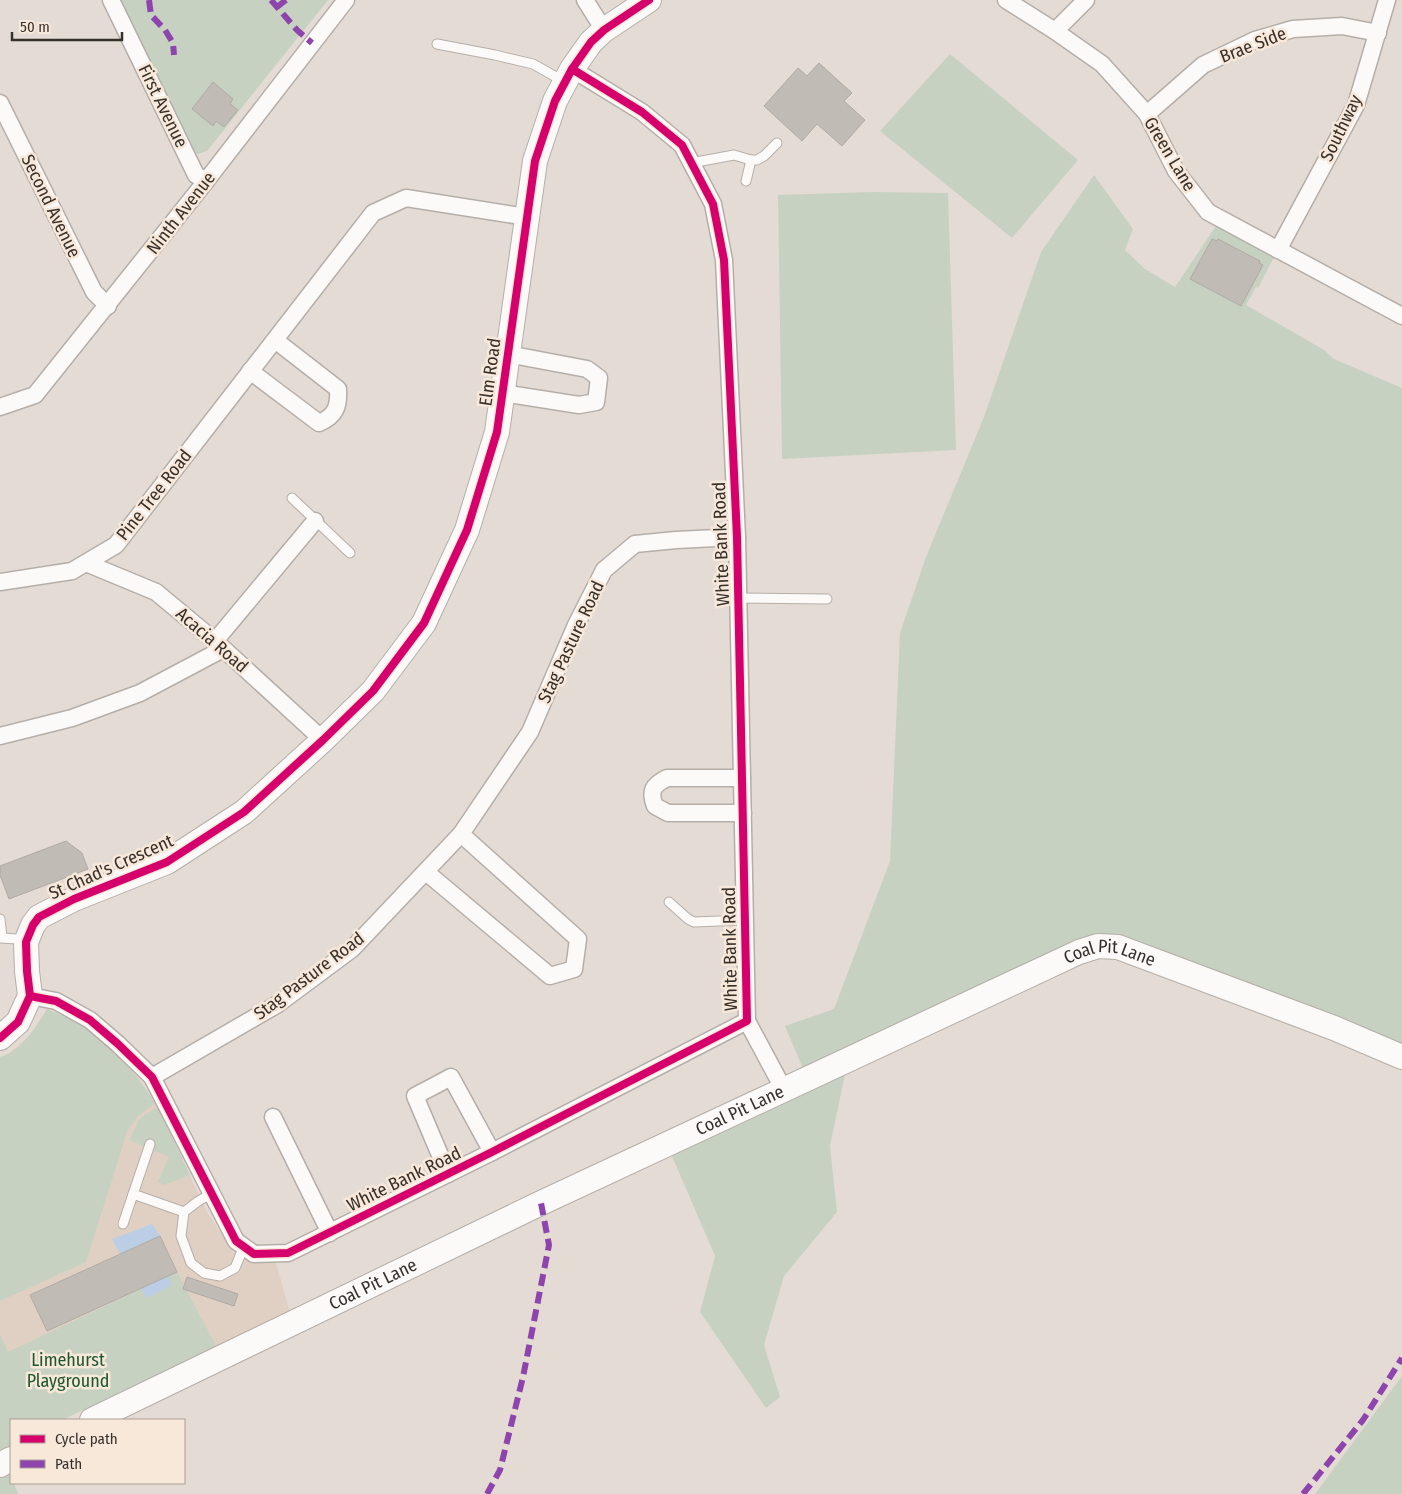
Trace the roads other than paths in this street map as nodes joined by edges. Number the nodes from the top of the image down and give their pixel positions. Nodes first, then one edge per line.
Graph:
1 (111, 0) edge
2 (346, 0) edge
3 (586, 0) edge
4 (649, 0) edge
5 (1006, 0) edge
6 (1086, 0) edge
7 (1387, 0) edge
8 (604, 30) junction
9 (1055, 31) junction
10 (1378, 33) junction
11 (437, 44) dead end
12 (568, 76) junction
13 (0, 103) edge
14 (1147, 114) junction
15 (777, 143) dead end
16 (751, 160) junction
17 (691, 163) junction
18 (746, 181) dead end
19 (206, 182) junction
20 (527, 217) junction
21 (1278, 250) junction
22 (108, 306) junction
23 (1400, 310) edge
24 (275, 340) junction
25 (508, 354) junction
26 (250, 372) junction
27 (502, 393) junction
28 (0, 407) edge
29 (292, 498) dead end
30 (315, 521) junction
31 (737, 538) junction
32 (350, 553) dead end
33 (86, 563) junction
34 (0, 582) edge
35 (738, 598) junction
36 (827, 599) dead end
37 (219, 645) junction
38 (0, 736) edge
39 (323, 740) junction
40 (742, 778) junction
41 (743, 813) junction
42 (461, 834) junction
43 (426, 872) junction
44 (669, 902) dead end
45 (0, 919) edge
46 (745, 920) junction
47 (1, 937) edge
48 (26, 942) junction
49 (30, 996) junction
50 (747, 1021) junction
51 (0, 1038) edge
52 (1402, 1057) edge
53 (152, 1077) junction
54 (784, 1090) junction
55 (272, 1117) dead end
56 (150, 1144) dead end
57 (492, 1152) junction
58 (448, 1174) junction
59 (212, 1193) junction
60 (133, 1194) junction
61 (184, 1212) junction
62 (123, 1224) dead end
63 (330, 1233) junction
64 (244, 1246) junction
65 (94, 1419) edge

1 - 19 street, First Avenue
2 - 19 street, Ninth Avenue
3 - 8 street
4 - 8 street, Elm Road
5 - 9 street, Green Lane
6 - 9 street
7 - 10 street, Southway
8 - 12 street, Elm Road
9 - 14 street, Green Lane
10 - 14 street, Brae Side
10 - 21 street, Southway
11 - 12 lane
12 - 17 street, White Bank Road
12 - 20 street, Elm Road
13 - 22 street, Second Avenue
14 - 21 street, Green Lane
15 - 16 lane
16 - 17 lane
16 - 18 lane
17 - 31 street, White Bank Road
19 - 22 street, Ninth Avenue
20 - 24 street, Pine Tree Road
20 - 25 street, Elm Road
21 - 23 street, Green Lane
22 - 28 street, Ninth Avenue
24 - 26 street, Pine Tree Road
24 - 26 street
25 - 27 street, Elm Road
25 - 27 street, Elm Road
26 - 33 street, Pine Tree Road
27 - 39 street, Elm Road
29 - 30 lane
30 - 32 lane
30 - 37 street
31 - 35 street, White Bank Road
31 - 42 street, Stag Pasture Road
33 - 34 street, Pine Tree Road
33 - 37 street, Acacia Road
35 - 36 lane
35 - 40 street, White Bank Road
37 - 38 street
37 - 39 street, Acacia Road
39 - 48 street, St Chad's Crescent
40 - 41 street, White Bank Road
40 - 41 street
41 - 46 street, White Bank Road
42 - 43 street, Stag Pasture Road
42 - 43 street
43 - 53 street, Stag Pasture Road
44 - 46 lane
45 - 47 lane
46 - 50 street, White Bank Road
47 - 48 lane
48 - 49 street, St Chad's Crescent
49 - 51 street
49 - 53 street
50 - 54 street
50 - 57 street, White Bank Road
52 - 54 street, Coal Pit Lane
53 - 59 street
54 - 65 street, Coal Pit Lane
55 - 63 street
56 - 60 lane
57 - 58 street, White Bank Road
57 - 58 street, White Bank Road
58 - 63 street, White Bank Road
59 - 61 lane
59 - 64 street
60 - 61 lane
60 - 62 lane
61 - 64 lane
63 - 64 street, White Bank Road

